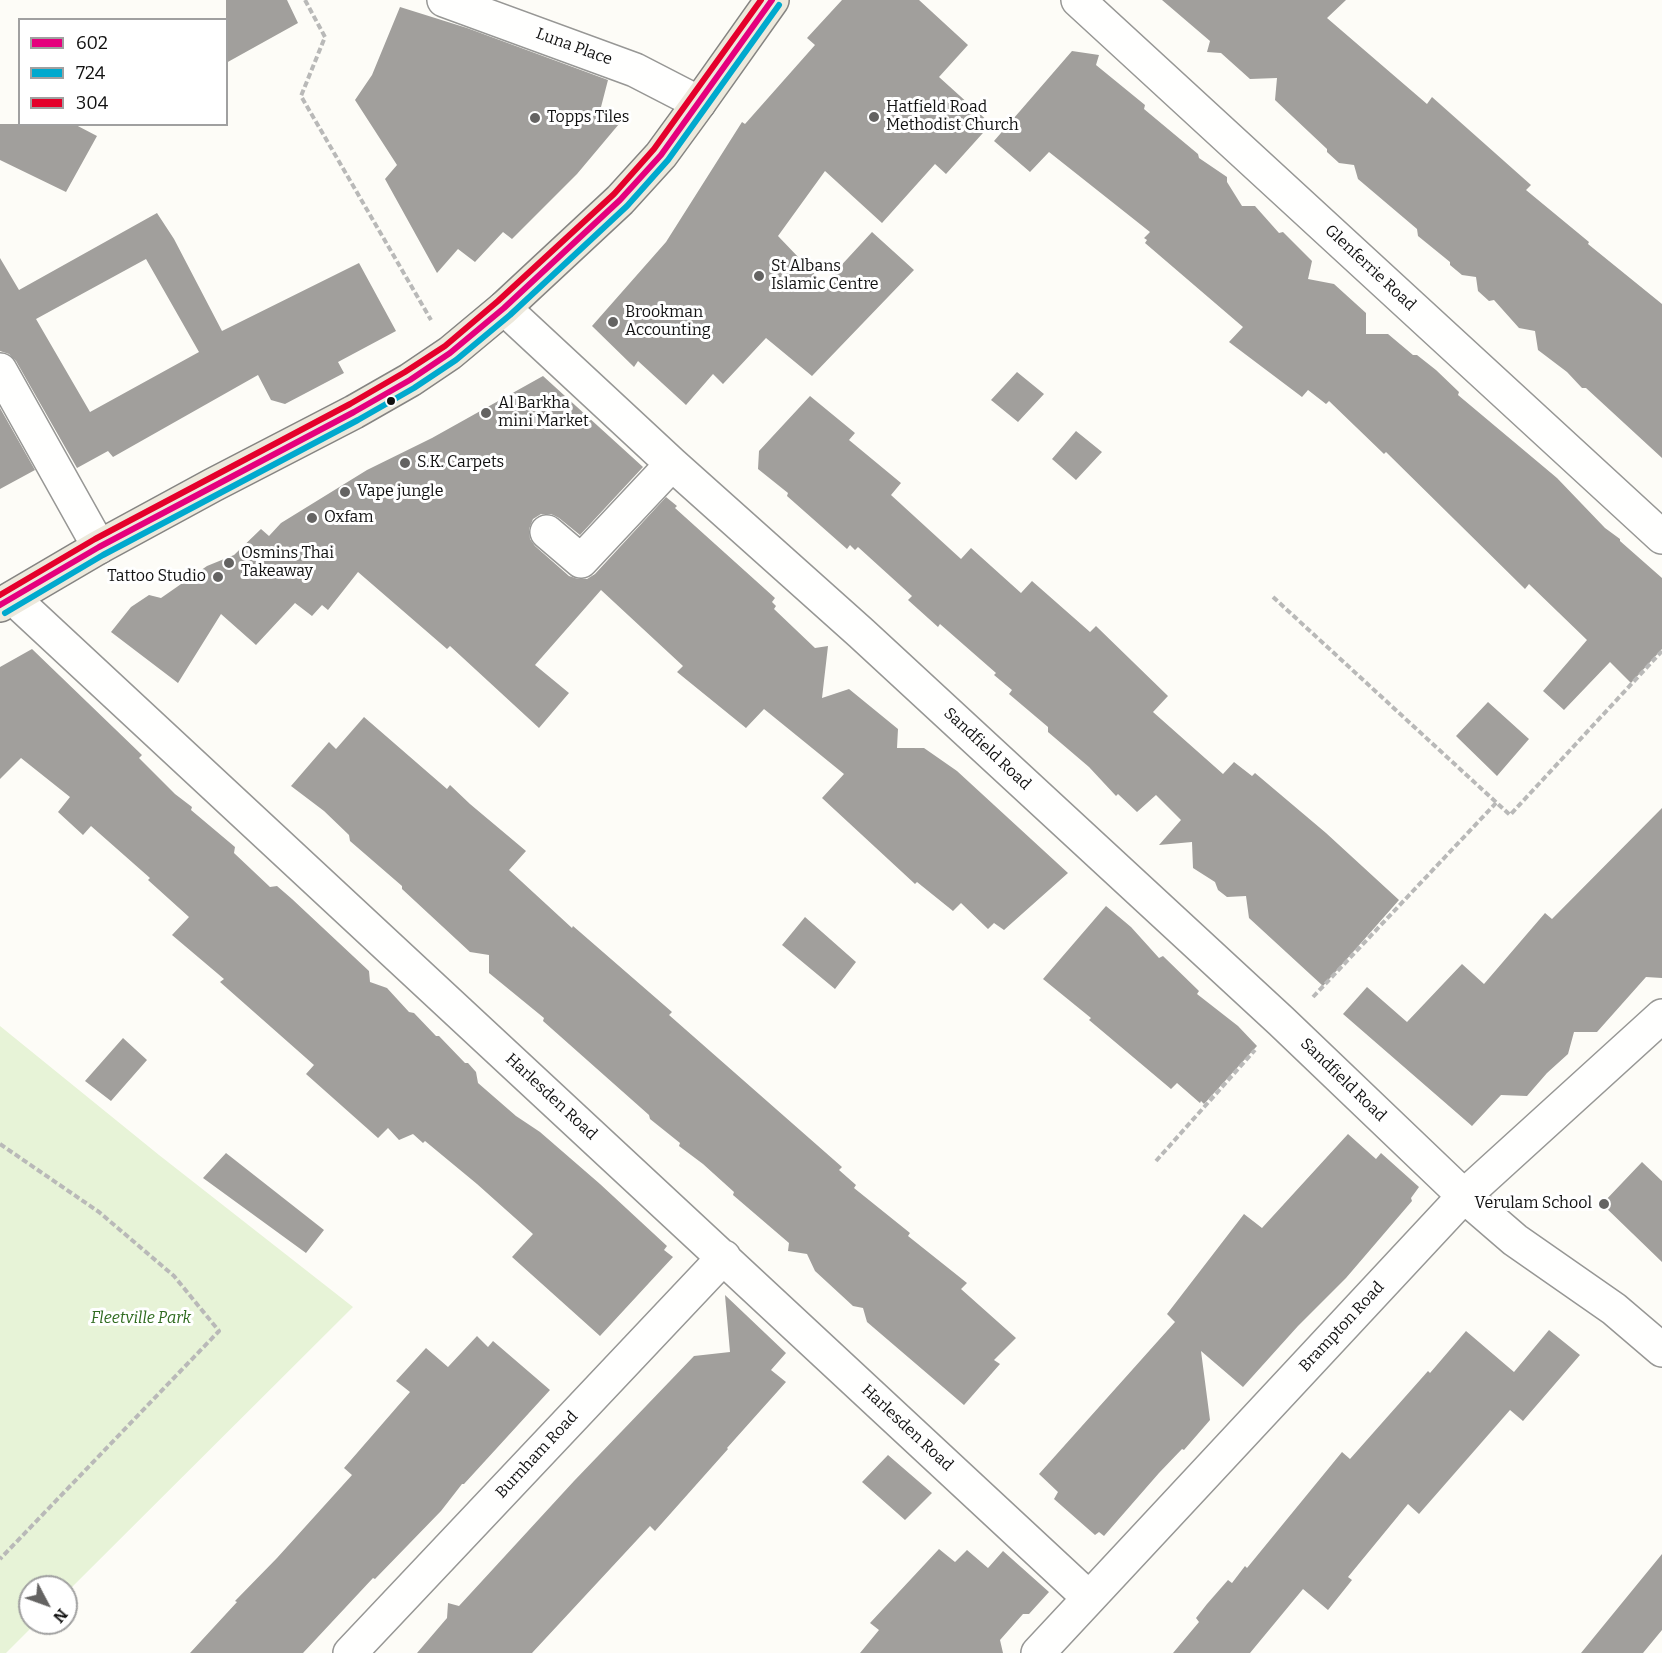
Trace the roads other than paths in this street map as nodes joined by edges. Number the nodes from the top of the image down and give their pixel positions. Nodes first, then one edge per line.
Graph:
1 (444, 0) edge
2 (772, 0) edge
3 (1078, 0) edge
4 (699, 103) junction
5 (504, 308) junction
6 (0, 370) edge
7 (672, 464) junction
8 (547, 532) dead end
9 (1662, 537) edge
10 (99, 547) junction
11 (7, 601) edge
12 (1662, 1016) edge
13 (1464, 1196) junction
14 (724, 1257) junction
15 (1662, 1350) edge
16 (1089, 1597) junction
17 (350, 1653) edge
18 (1038, 1653) edge

1 - 4 street, Luna Place
2 - 4 main road
3 - 9 street, Glenferrie Road
4 - 5 main road
5 - 7 street, Sandfield Road
5 - 10 main road
6 - 10 street
7 - 8 street
7 - 13 street, Sandfield Road
10 - 11 main road
11 - 14 street, Harlesden Road
12 - 13 street, Brampton Road
13 - 15 street, Sandfield Road
13 - 16 street, Brampton Road
14 - 16 street, Harlesden Road
14 - 17 street, Burnham Road
16 - 18 street, Brampton Road

